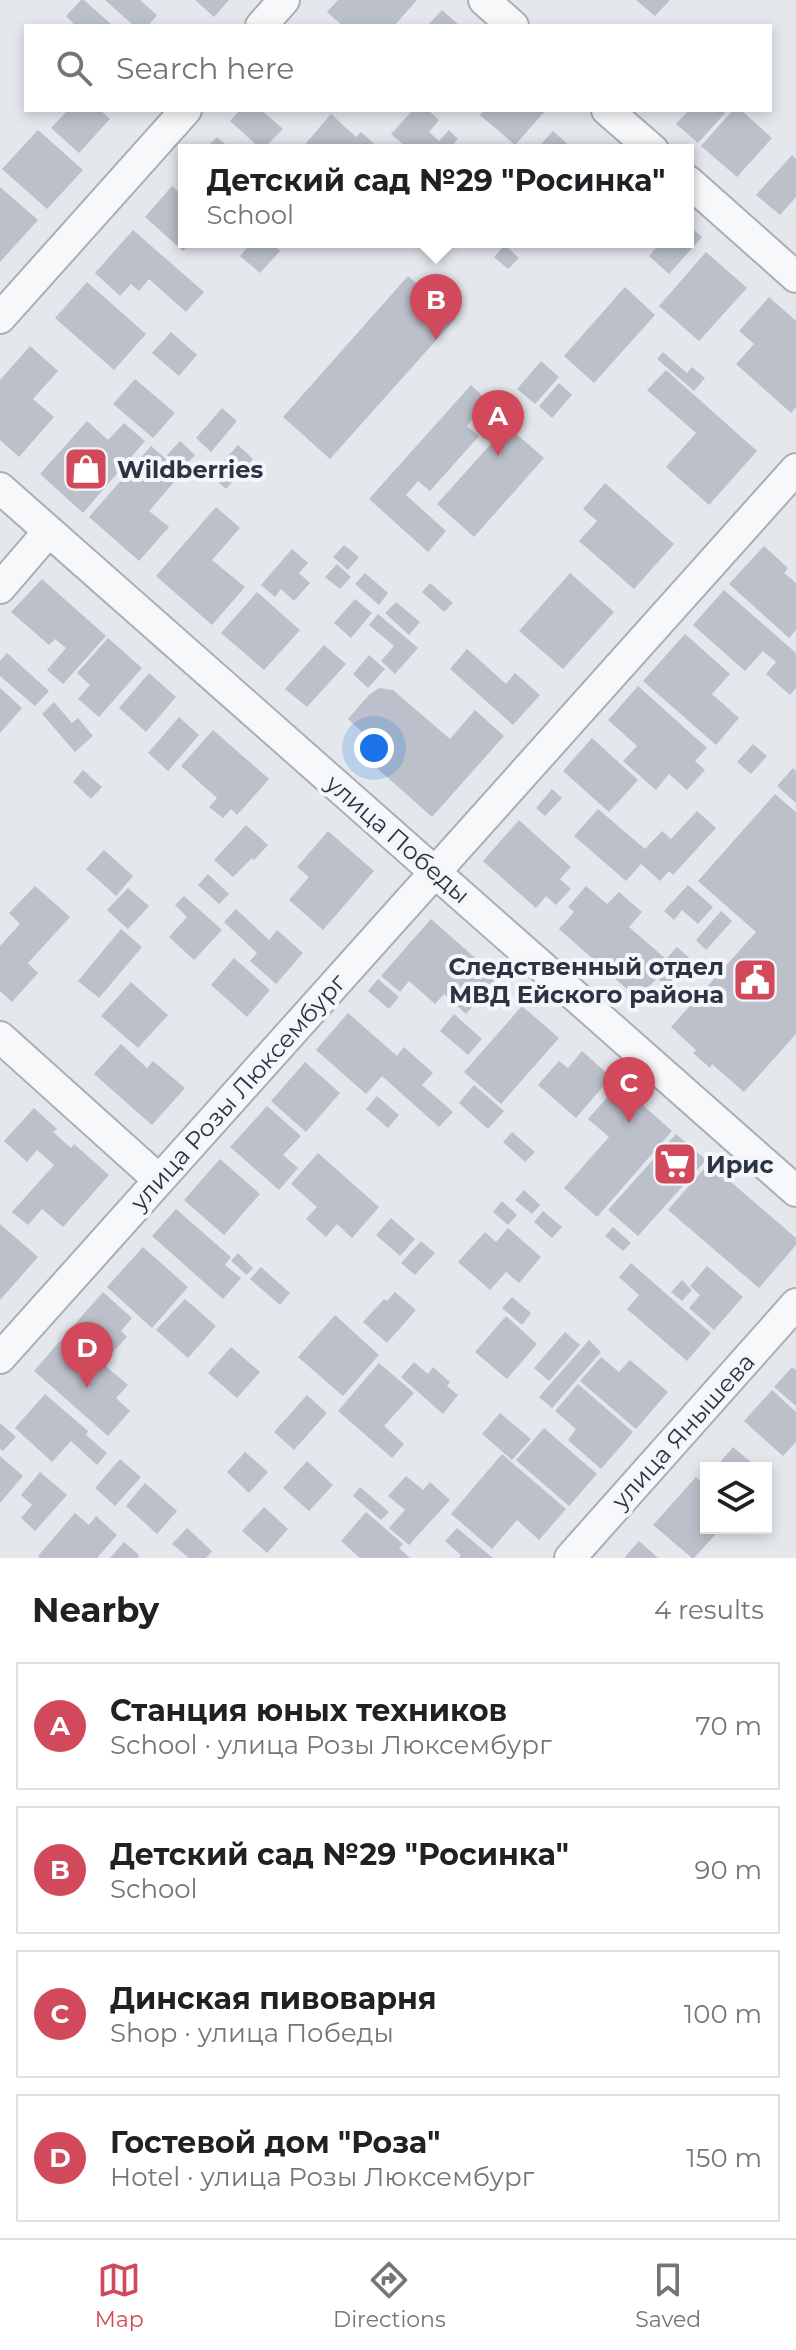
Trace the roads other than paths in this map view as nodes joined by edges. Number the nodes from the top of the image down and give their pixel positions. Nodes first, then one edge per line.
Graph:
1 (284, 0) edge
2 (484, 0) edge
3 (263, 24) edge
4 (511, 24) edge
5 (184, 112) edge
6 (609, 112) edge
7 (646, 144) edge
8 (694, 186) edge
9 (796, 277) edge
10 (0, 318) edge
11 (796, 469) edge
12 (0, 488) edge
13 (49, 531) junction
14 (0, 588) edge
15 (435, 872) junction
16 (0, 1037) edge
17 (159, 1180) junction
18 (796, 1191) edge
19 (796, 1304) edge
20 (0, 1358) edge
21 (570, 1558) edge

1 - 3 street
2 - 4 street
5 - 10 street
6 - 7 street
8 - 9 street
11 - 15 street, улица Розы Люксембург
12 - 13 street, улица Победы
13 - 14 street
13 - 15 street, улица Победы
15 - 17 street, улица Розы Люксембург
15 - 18 street, улица Победы
16 - 17 street
17 - 20 street, улица Розы Люксембург
19 - 21 street, улица Янышева

